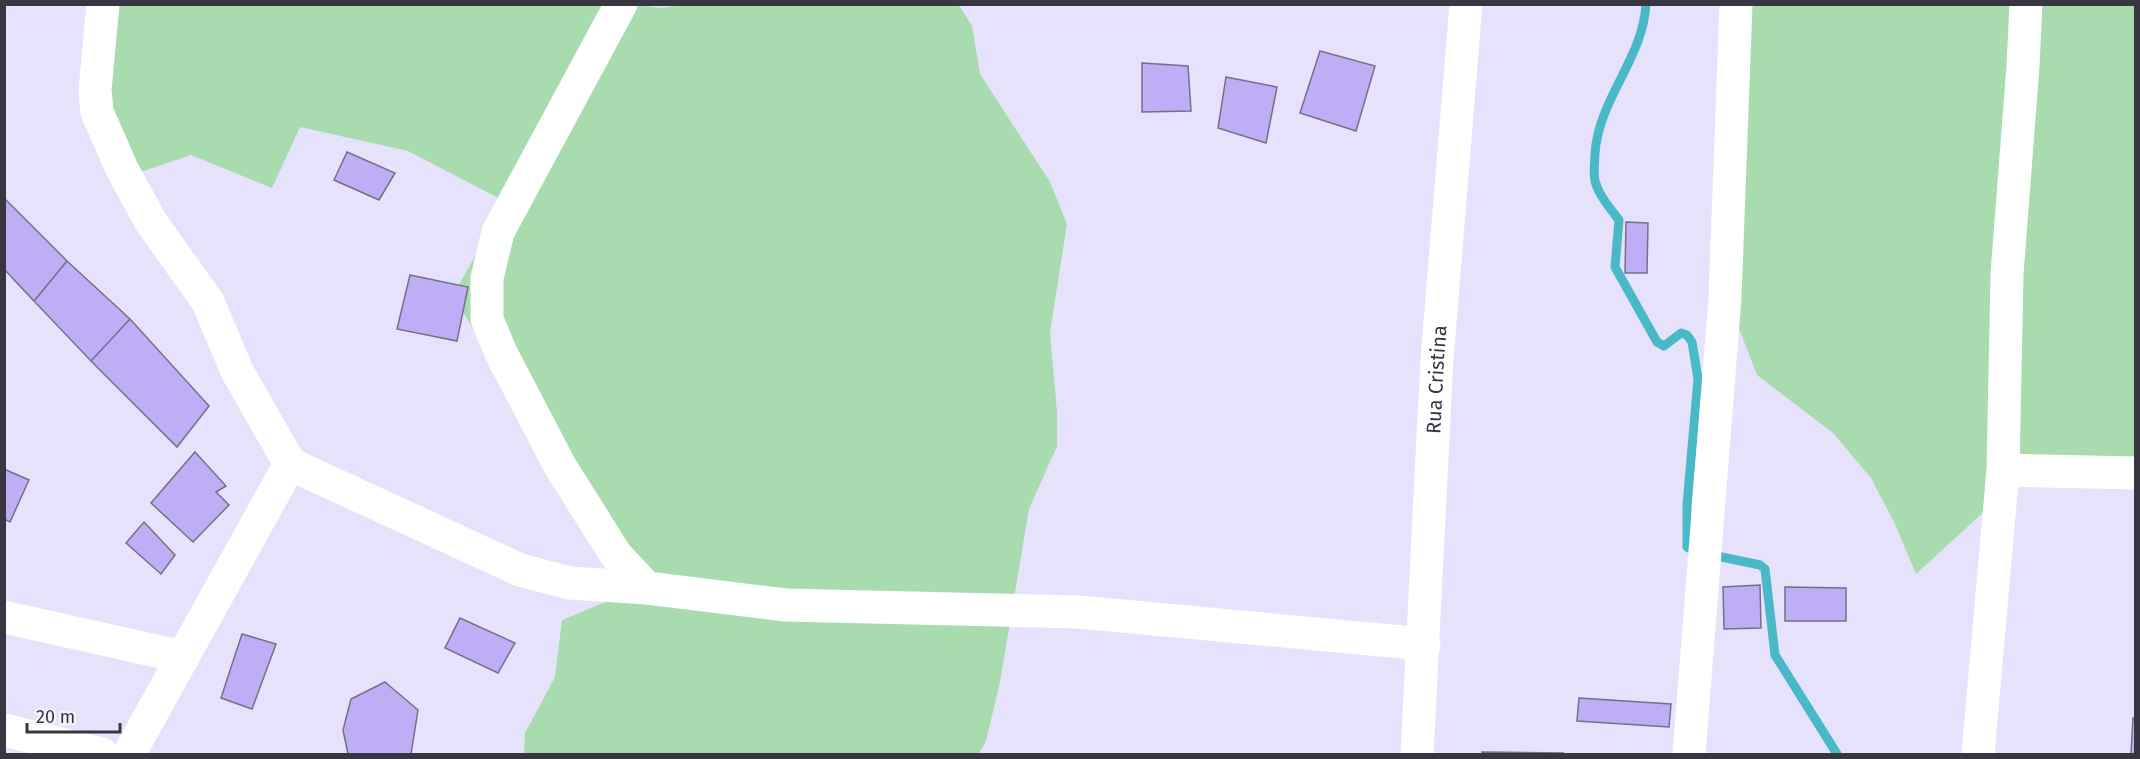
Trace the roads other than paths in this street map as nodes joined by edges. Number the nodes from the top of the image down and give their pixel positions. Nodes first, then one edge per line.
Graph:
1 (103, 4) edge
2 (621, 4) edge
3 (1466, 4) edge
4 (1736, 4) edge
5 (2026, 4) edge
6 (290, 464) junction
7 (2003, 470) junction
8 (2136, 473) edge
9 (647, 588) junction
10 (4, 617) edge
11 (1424, 644) junction
12 (183, 657) junction
13 (4, 730) edge
14 (102, 754) edge
15 (129, 754) edge
16 (1417, 754) edge
17 (1689, 754) edge
18 (1978, 754) edge

1 - 6 street
2 - 9 street
3 - 11 street, Rua Cristina
4 - 17 street
5 - 7 street
6 - 9 street
6 - 12 street
7 - 8 street
7 - 18 street
9 - 11 street
10 - 12 street
11 - 16 street, Rua Cristina
12 - 15 street
13 - 14 street

